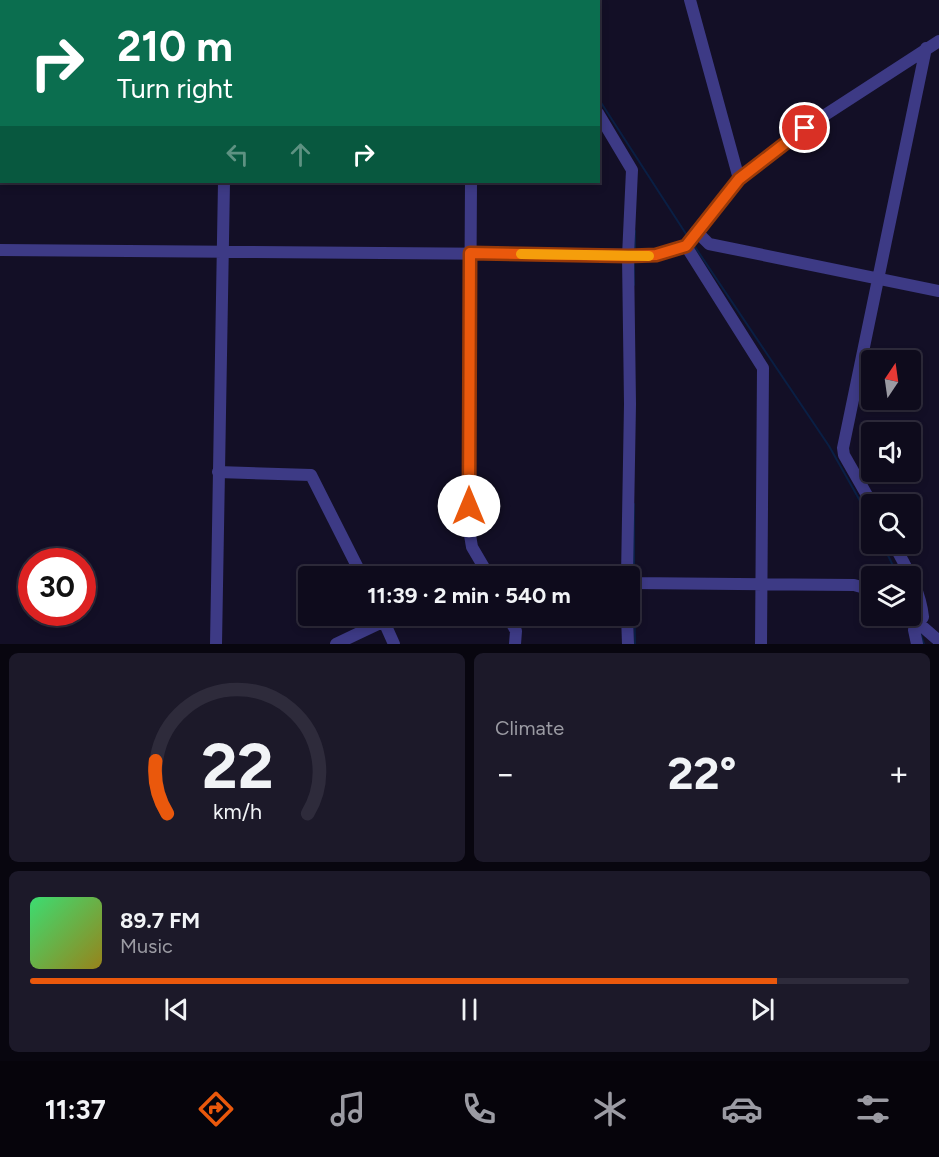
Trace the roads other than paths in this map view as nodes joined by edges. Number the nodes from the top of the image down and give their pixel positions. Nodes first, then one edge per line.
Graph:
1 (690, 0) edge
2 (939, 41) edge
3 (926, 48) junction
4 (600, 116) edge
5 (739, 179) junction
6 (224, 183) edge
7 (471, 183) edge
8 (696, 231) junction
9 (686, 246) junction
10 (0, 250) edge
11 (224, 253) junction
12 (470, 253) junction
13 (628, 256) junction
14 (879, 279) junction
15 (939, 291) edge
16 (218, 472) junction
17 (866, 494) edge
18 (357, 566) edge
19 (483, 566) edge
20 (627, 566) edge
21 (640, 583) edge
22 (762, 584) junction
23 (861, 587) edge
24 (921, 600) edge
25 (921, 620) edge
26 (368, 626) edge
27 (386, 626) edge
28 (513, 626) edge
29 (627, 626) edge
30 (917, 626) edge
31 (921, 626) edge
32 (939, 641) edge
33 (216, 644) edge
34 (336, 644) edge
35 (394, 644) edge
36 (515, 644) edge
37 (628, 644) edge
38 (761, 644) edge
39 (917, 644) edge

1 - 5 street
2 - 3 street
3 - 5 street
3 - 14 street
4 - 13 street
5 - 8 street
6 - 11 street
7 - 12 street
8 - 9 street
8 - 14 street
9 - 13 street
9 - 22 street
10 - 11 street
11 - 12 street
11 - 16 street
12 - 13 street
12 - 19 street
13 - 20 street
14 - 15 street
14 - 17 street
16 - 18 street
16 - 33 street
21 - 22 street
22 - 23 street
22 - 38 street
24 - 25 street
26 - 34 street
27 - 35 street
28 - 36 street
29 - 37 street
30 - 39 street
31 - 32 street

